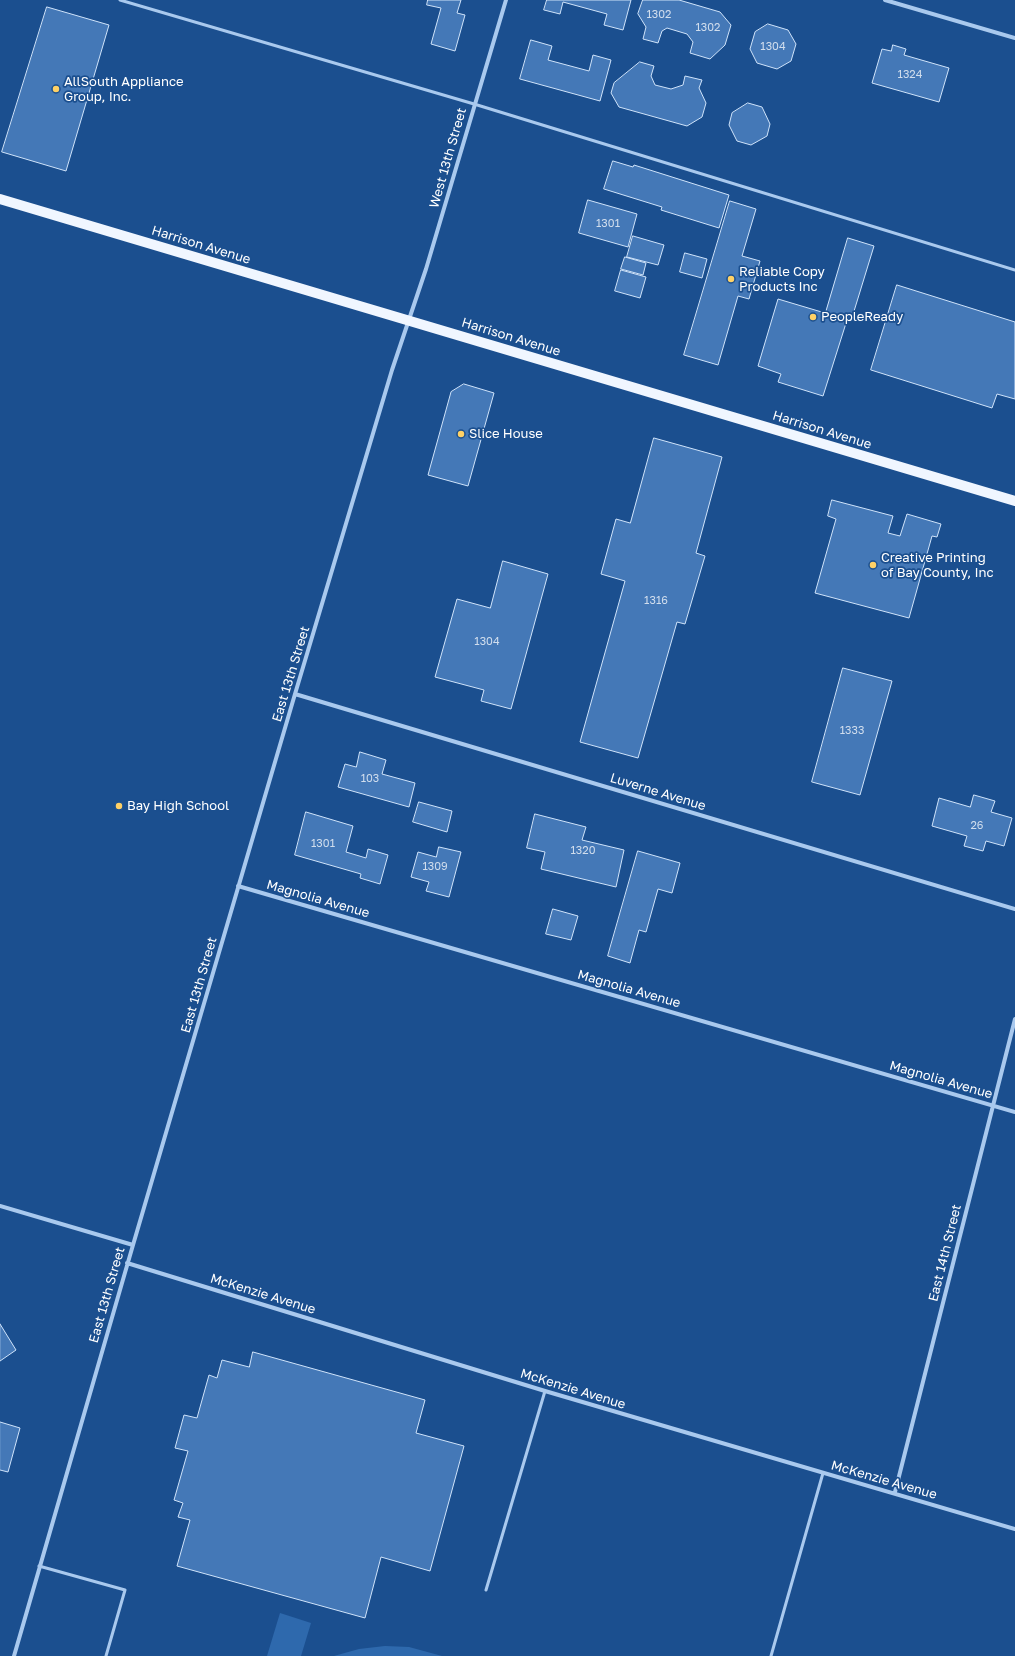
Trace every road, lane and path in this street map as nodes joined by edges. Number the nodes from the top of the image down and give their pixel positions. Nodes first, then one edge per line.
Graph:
1 (120, 0) edge
2 (506, 0) edge
3 (885, 0) edge
4 (1015, 38) edge
5 (474, 104) junction
6 (0, 199) edge
7 (1015, 270) edge
8 (410, 321) junction
9 (1015, 501) edge
10 (295, 694) junction
11 (238, 886) junction
12 (1015, 909) edge
13 (1015, 1019) edge
14 (992, 1105) junction
15 (1015, 1112) edge
16 (0, 1206) edge
17 (133, 1244) junction
18 (127, 1263) junction
19 (545, 1391) junction
20 (823, 1473) junction
21 (894, 1492) junction
22 (1015, 1529) edge
23 (39, 1566) junction
24 (486, 1590) dead end
25 (14, 1656) edge
26 (106, 1656) edge
27 (771, 1656) edge

1 - 5 lane
2 - 5 street, West 13th Street
3 - 4 street
5 - 7 lane
5 - 8 street, West 13th Street
6 - 8 main road, Harrison Avenue
8 - 9 main road, Harrison Avenue
8 - 10 street, East 13th Street
10 - 11 street, East 13th Street
10 - 12 street, Luverne Avenue
11 - 14 street, Magnolia Avenue
11 - 17 street, East 13th Street
13 - 14 street, East 14th Street
14 - 15 street, Magnolia Avenue
14 - 21 street, East 14th Street
16 - 17 street
17 - 18 street, East 13th Street
18 - 19 street, McKenzie Avenue
18 - 23 street, East 13th Street
19 - 20 street, McKenzie Avenue
19 - 24 lane
20 - 21 street, McKenzie Avenue
20 - 27 lane
21 - 22 street, McKenzie Avenue
23 - 25 street, East 13th Street
23 - 26 lane

